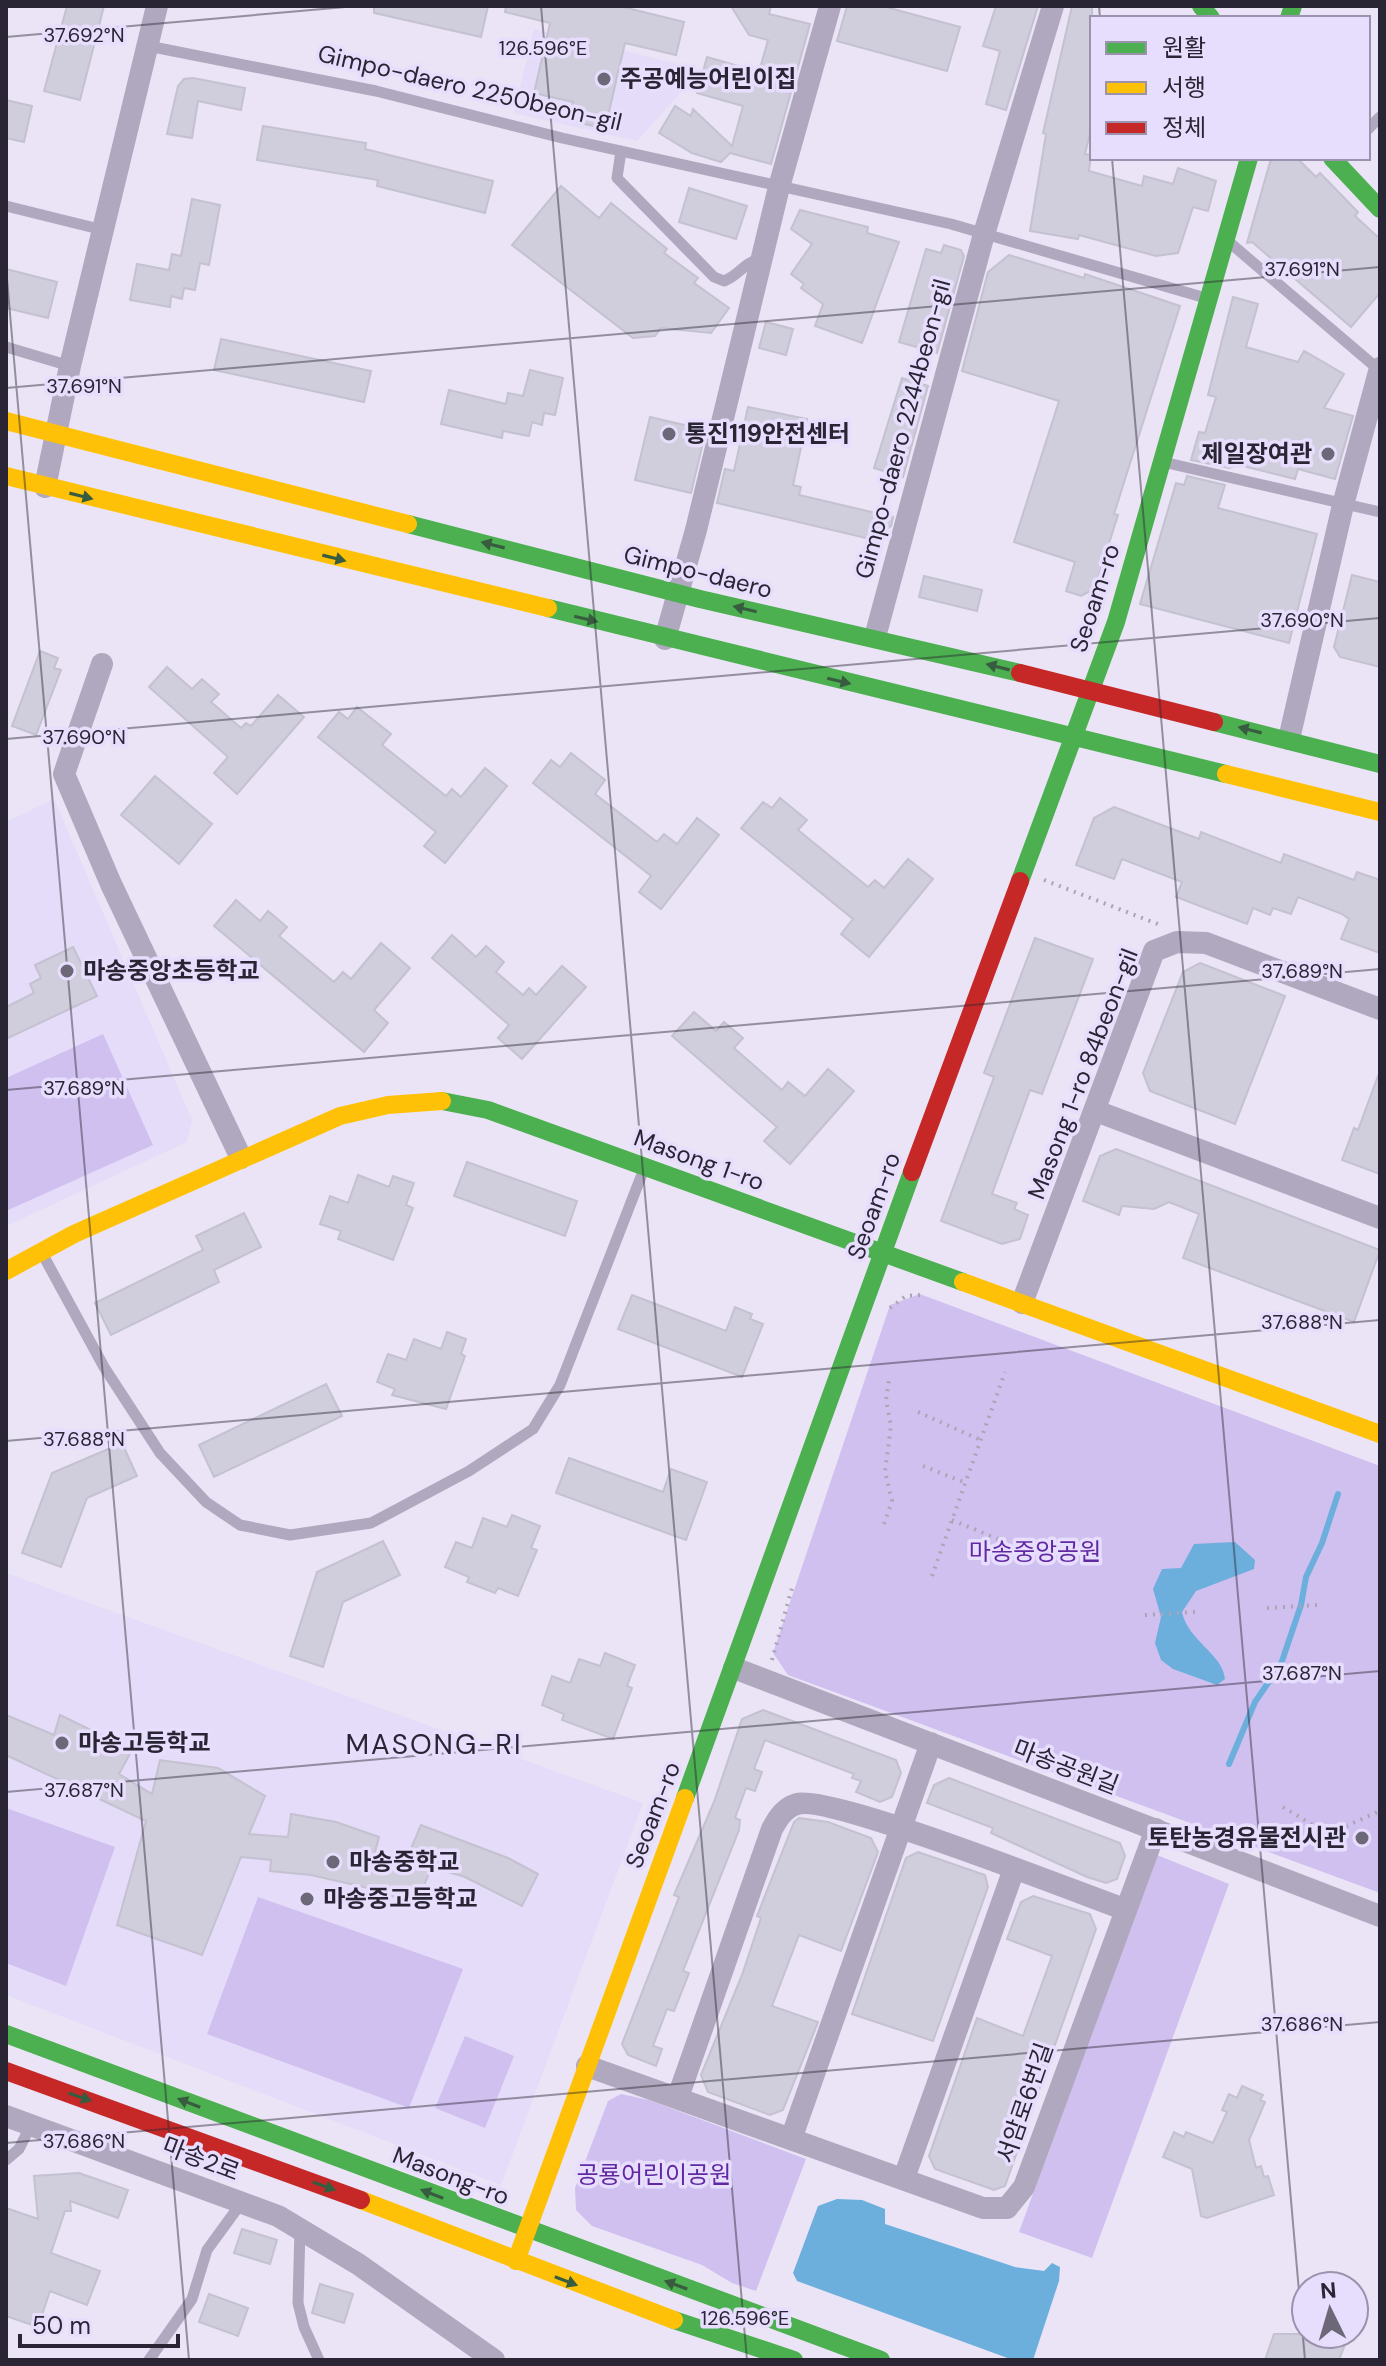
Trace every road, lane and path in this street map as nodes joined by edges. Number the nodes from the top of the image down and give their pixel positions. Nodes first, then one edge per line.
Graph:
1 (157, 6) edge
2 (830, 6) edge
3 (1053, 6) edge
4 (148, 46) junction
5 (621, 151) junction
6 (1248, 160) edge
7 (1337, 160) edge
8 (779, 187) junction
9 (6, 206) edge
10 (1380, 209) edge
11 (104, 230) junction
12 (984, 234) junction
13 (1227, 241) junction
14 (760, 259) junction
15 (1210, 299) junction
16 (6, 347) edge
17 (70, 366) junction
18 (1379, 369) edge
19 (6, 421) edge
20 (56, 435) junction
21 (1163, 462) junction
22 (6, 476) edge
23 (45, 487) junction
24 (1343, 505) junction
25 (1380, 512) edge
26 (676, 593) junction
27 (875, 637) junction
28 (665, 639) junction
29 (102, 664) dead end
30 (1088, 690) junction
31 (1074, 737) junction
32 (1289, 739) junction
33 (1380, 764) edge
34 (1380, 812) edge
35 (1025, 873) junction
36 (1164, 927) dead end
37 (1380, 1009) edge
38 (1096, 1111) junction
39 (241, 1158) junction
40 (645, 1166) junction
41 (1380, 1218) edge
42 (41, 1250) junction
43 (882, 1252) junction
44 (6, 1271) edge
45 (925, 1295) dead end
46 (1022, 1303) junction
47 (885, 1320) dead end
48 (1005, 1372) dead end
49 (889, 1380) dead end
50 (918, 1412) dead end
51 (1380, 1434) edge
52 (981, 1440) junction
53 (923, 1466) dead end
54 (966, 1483) junction
55 (952, 1520) junction
56 (884, 1524) dead end
57 (1010, 1544) dead end
58 (932, 1576) dead end
59 (793, 1584) dead end
60 (1319, 1605) dead end
61 (1267, 1608) dead end
62 (1192, 1612) dead end
63 (1145, 1615) dead end
64 (777, 1667) dead end
65 (734, 1668) junction
66 (931, 1743) junction
67 (1283, 1807) dead end
68 (1380, 1811) edge
69 (901, 1828) junction
70 (1156, 1829) junction
71 (1014, 1869) junction
72 (1124, 1909) junction
73 (1380, 1916) edge
74 (6, 2034) edge
75 (587, 2066) junction
76 (6, 2071) edge
77 (678, 2097) junction
78 (6, 2116) edge
79 (31, 2125) junction
80 (791, 2139) junction
81 (6, 2160) edge
82 (904, 2178) junction
83 (242, 2202) junction
84 (300, 2229) junction
85 (527, 2230) junction
86 (516, 2261) junction
87 (149, 2360) edge
88 (319, 2360) edge
89 (494, 2360) edge
90 (794, 2360) edge
91 (881, 2360) edge

1 - 4 street
2 - 8 street
3 - 12 street, Gimpo-daero 2244beon-gil
4 - 5 lane, Gimpo-daero 2250beon-gil
4 - 11 street
5 - 8 lane, Gimpo-daero 2250beon-gil
5 - 14 lane
6 - 13 street, Seoam-ro
7 - 10 street
8 - 12 lane, Gimpo-daero 2250beon-gil
8 - 14 street
9 - 11 lane
11 - 17 street
12 - 15 lane
12 - 27 street, Gimpo-daero 2244beon-gil
13 - 15 street, Seoam-ro
13 - 18 lane
14 - 26 street
15 - 21 street, Seoam-ro
16 - 17 lane
17 - 20 street
18 - 24 street
19 - 20 street, Gimpo-daero
20 - 23 street
26 -> 20 street, Gimpo-daero
21 - 24 lane
21 - 30 street, Seoam-ro
22 - 23 street
23 -> 28 street
24 - 25 lane
24 - 32 street
27 -> 26 street, Gimpo-daero
26 - 28 street
30 -> 27 street, Gimpo-daero
28 -> 31 street
29 - 39 street
30 - 31 street, Seoam-ro
32 -> 30 street, Gimpo-daero
31 - 34 street
31 - 35 street, Seoam-ro
32 - 33 street, Gimpo-daero
35 - 36 path
35 - 43 street, Seoam-ro
37 - 38 street, Masong 1-ro 84beon-gil
38 - 41 street
38 - 46 street, Masong 1-ro 84beon-gil
39 - 40 street, Masong 1-ro
39 - 42 street, Masong 1-ro
40 - 42 lane
40 - 43 street, Masong 1-ro
42 - 44 street, Masong 1-ro
43 - 46 street, Masong 1-ro
43 - 65 street, Seoam-ro
45 - 47 path
46 - 51 street, Masong 1-ro
48 - 52 path
49 - 56 path
50 - 52 path
52 - 54 path
53 - 54 path
54 - 55 path
55 - 57 path
55 - 58 path
59 - 64 path
60 - 61 path
62 - 63 path
65 - 66 street, 마송공원길
65 - 75 street, Seoam-ro
66 - 69 street
66 - 70 street, 마송공원길
67 - 68 path
69 - 71 street
69 - 77 street
69 - 80 street
70 - 72 street, 서암로6번길
70 - 73 street, 마송공원길
71 - 72 street
71 - 82 street
72 - 82 street, 서암로6번길
85 -> 74 street, Masong-ro
75 - 77 street, 서암로6번길
75 - 85 street, Seoam-ro
76 -> 86 street
77 - 80 street, 서암로6번길
78 - 79 street, 마송2로
79 - 81 lane
79 - 83 street, 마송2로
80 - 82 street, 서암로6번길
83 - 84 street, 마송2로
83 - 87 lane, 마송2로
84 - 88 lane
84 - 89 street, 마송2로
85 - 86 street, Seoam-ro
91 -> 85 street, Masong-ro
86 -> 90 street

